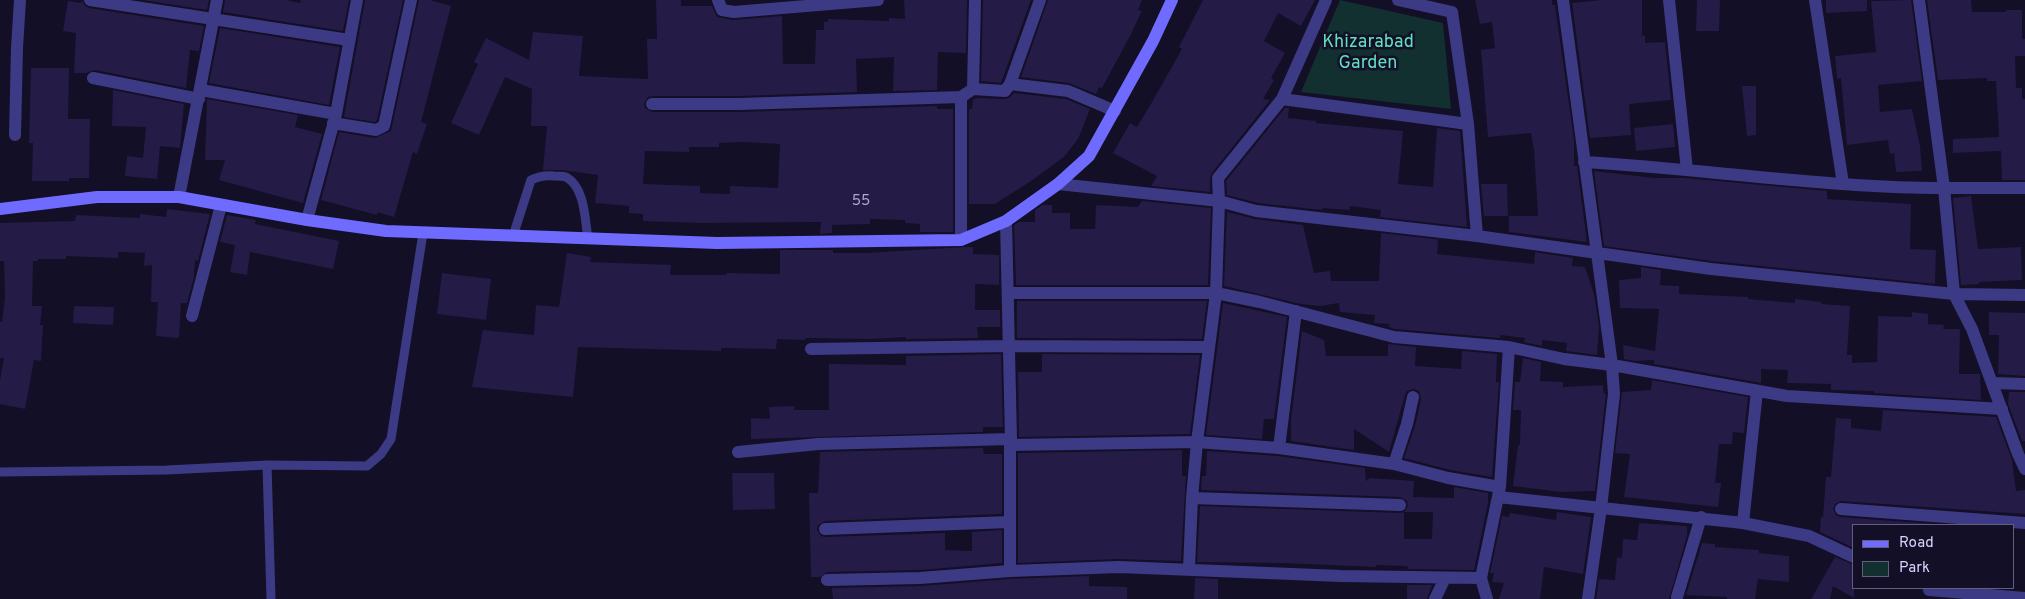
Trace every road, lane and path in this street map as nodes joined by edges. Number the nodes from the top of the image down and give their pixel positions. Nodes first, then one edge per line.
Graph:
1 (20, 0) edge
2 (90, 0) edge
3 (216, 0) edge
4 (357, 0) edge
5 (411, 0) edge
6 (718, 0) edge
7 (878, 0) edge
8 (975, 0) edge
9 (1040, 0) edge
10 (1172, 0) edge
11 (1326, 0) edge
12 (1398, 0) edge
13 (1563, 0) edge
14 (1669, 0) edge
15 (1815, 0) edge
16 (1919, 0) edge
17 (784, 4) edge
18 (1451, 6) edge
19 (213, 19) junction
20 (349, 40) junction
21 (93, 78) dead end
22 (1010, 84) junction
23 (973, 89) junction
24 (200, 94) junction
25 (961, 97) junction
26 (1282, 100) junction
27 (652, 104) dead end
28 (1115, 111) junction
29 (334, 119) junction
30 (1468, 124) junction
31 (15, 135) dead end
32 (1584, 162) junction
33 (1687, 170) junction
34 (1058, 184) junction
35 (1843, 184) junction
36 (1944, 188) junction
37 (2025, 188) edge
38 (179, 197) junction
39 (1219, 201) junction
40 (221, 205) junction
41 (0, 209) edge
42 (307, 220) junction
43 (1006, 221) junction
44 (423, 233) junction
45 (513, 236) junction
46 (1477, 236) junction
47 (588, 239) junction
48 (961, 240) junction
49 (1597, 254) junction
50 (1008, 293) junction
51 (1216, 293) junction
52 (1954, 294) junction
53 (2025, 295) edge
54 (1296, 311) junction
55 (192, 316) dead end
56 (1009, 346) junction
57 (1209, 347) junction
58 (1509, 347) junction
59 (811, 349) dead end
60 (1612, 366) junction
61 (1993, 383) junction
62 (2025, 384) edge
63 (1757, 391) junction
64 (1413, 397) dead end
65 (2002, 409) junction
66 (1010, 442) junction
67 (1196, 442) junction
68 (1279, 448) junction
69 (738, 452) dead end
70 (2021, 454) edge
71 (1394, 464) junction
72 (267, 466) junction
73 (2025, 469) edge
74 (0, 472) edge
75 (1500, 492) junction
76 (1192, 498) junction
77 (1400, 505) dead end
78 (1601, 508) junction
79 (1841, 509) dead end
80 (1874, 512) junction
81 (1701, 517) junction
82 (1009, 522) junction
83 (1743, 523) junction
84 (2025, 523) edge
85 (1874, 524) edge
86 (826, 529) dead end
87 (1852, 555) edge
88 (1189, 569) junction
89 (1010, 571) junction
90 (1446, 578) junction
91 (1481, 578) junction
92 (827, 580) dead end
93 (1930, 592) edge
94 (1680, 598) edge
95 (2025, 598) edge
96 (271, 599) edge
97 (1435, 599) edge
98 (1487, 599) edge
99 (1588, 599) edge

1 - 31 street
2 - 19 street
3 - 19 street
4 - 20 street
5 - 29 street
6 - 17 street
7 - 17 street
8 - 23 street
9 - 22 street
10 - 28 main road
11 - 26 street
12 - 18 street
13 - 32 street
14 - 33 street
15 - 35 street
16 - 36 street
18 - 30 street
19 - 20 street
19 - 24 street
20 - 29 street
21 - 24 street
22 - 23 street
22 - 28 street
23 - 25 street
24 - 29 street
24 - 38 street
25 - 27 street
25 - 48 street
26 - 30 street
26 - 39 street
28 - 34 main road
29 - 42 street
30 - 46 street
32 - 33 street
32 - 49 street
33 - 35 street
34 - 39 street
34 - 43 main road
35 - 36 street
36 - 37 street
36 - 52 street
38 - 40 main road
38 - 41 main road
39 - 46 street
39 - 51 street
40 - 42 main road
40 - 55 street
42 - 44 main road
43 - 48 main road
43 - 50 street
44 - 45 main road
44 - 72 lane
45 - 47 main road
45 - 47 lane
46 - 49 street
47 - 48 main road
49 - 52 street
49 - 60 street
50 - 51 street
50 - 56 street
51 - 54 street
51 - 57 street
52 - 53 street
52 - 61 street
54 - 58 street
54 - 68 street
56 - 57 street
56 - 59 street
56 - 66 street
57 - 67 street
58 - 60 street
58 - 75 street
60 - 63 street
60 - 78 street
61 - 62 street
61 - 65 street
63 - 65 street
63 - 83 street
64 - 71 street
65 - 70 street
66 - 67 street
66 - 69 street
66 - 82 street
67 - 68 street
67 - 76 street
68 - 71 street
70 - 73 street
71 - 75 street
72 - 74 lane
72 - 96 lane
75 - 78 street
75 - 91 street
76 - 77 street
76 - 88 street
78 - 81 street
78 - 99 street
79 - 80 street
80 - 84 street
80 - 85 street
81 - 83 street
81 - 94 street
82 - 86 street
82 - 89 street
83 - 87 street
88 - 89 street
88 - 90 street
89 - 92 street
90 - 91 street
90 - 97 street
91 - 98 street
93 - 95 street

